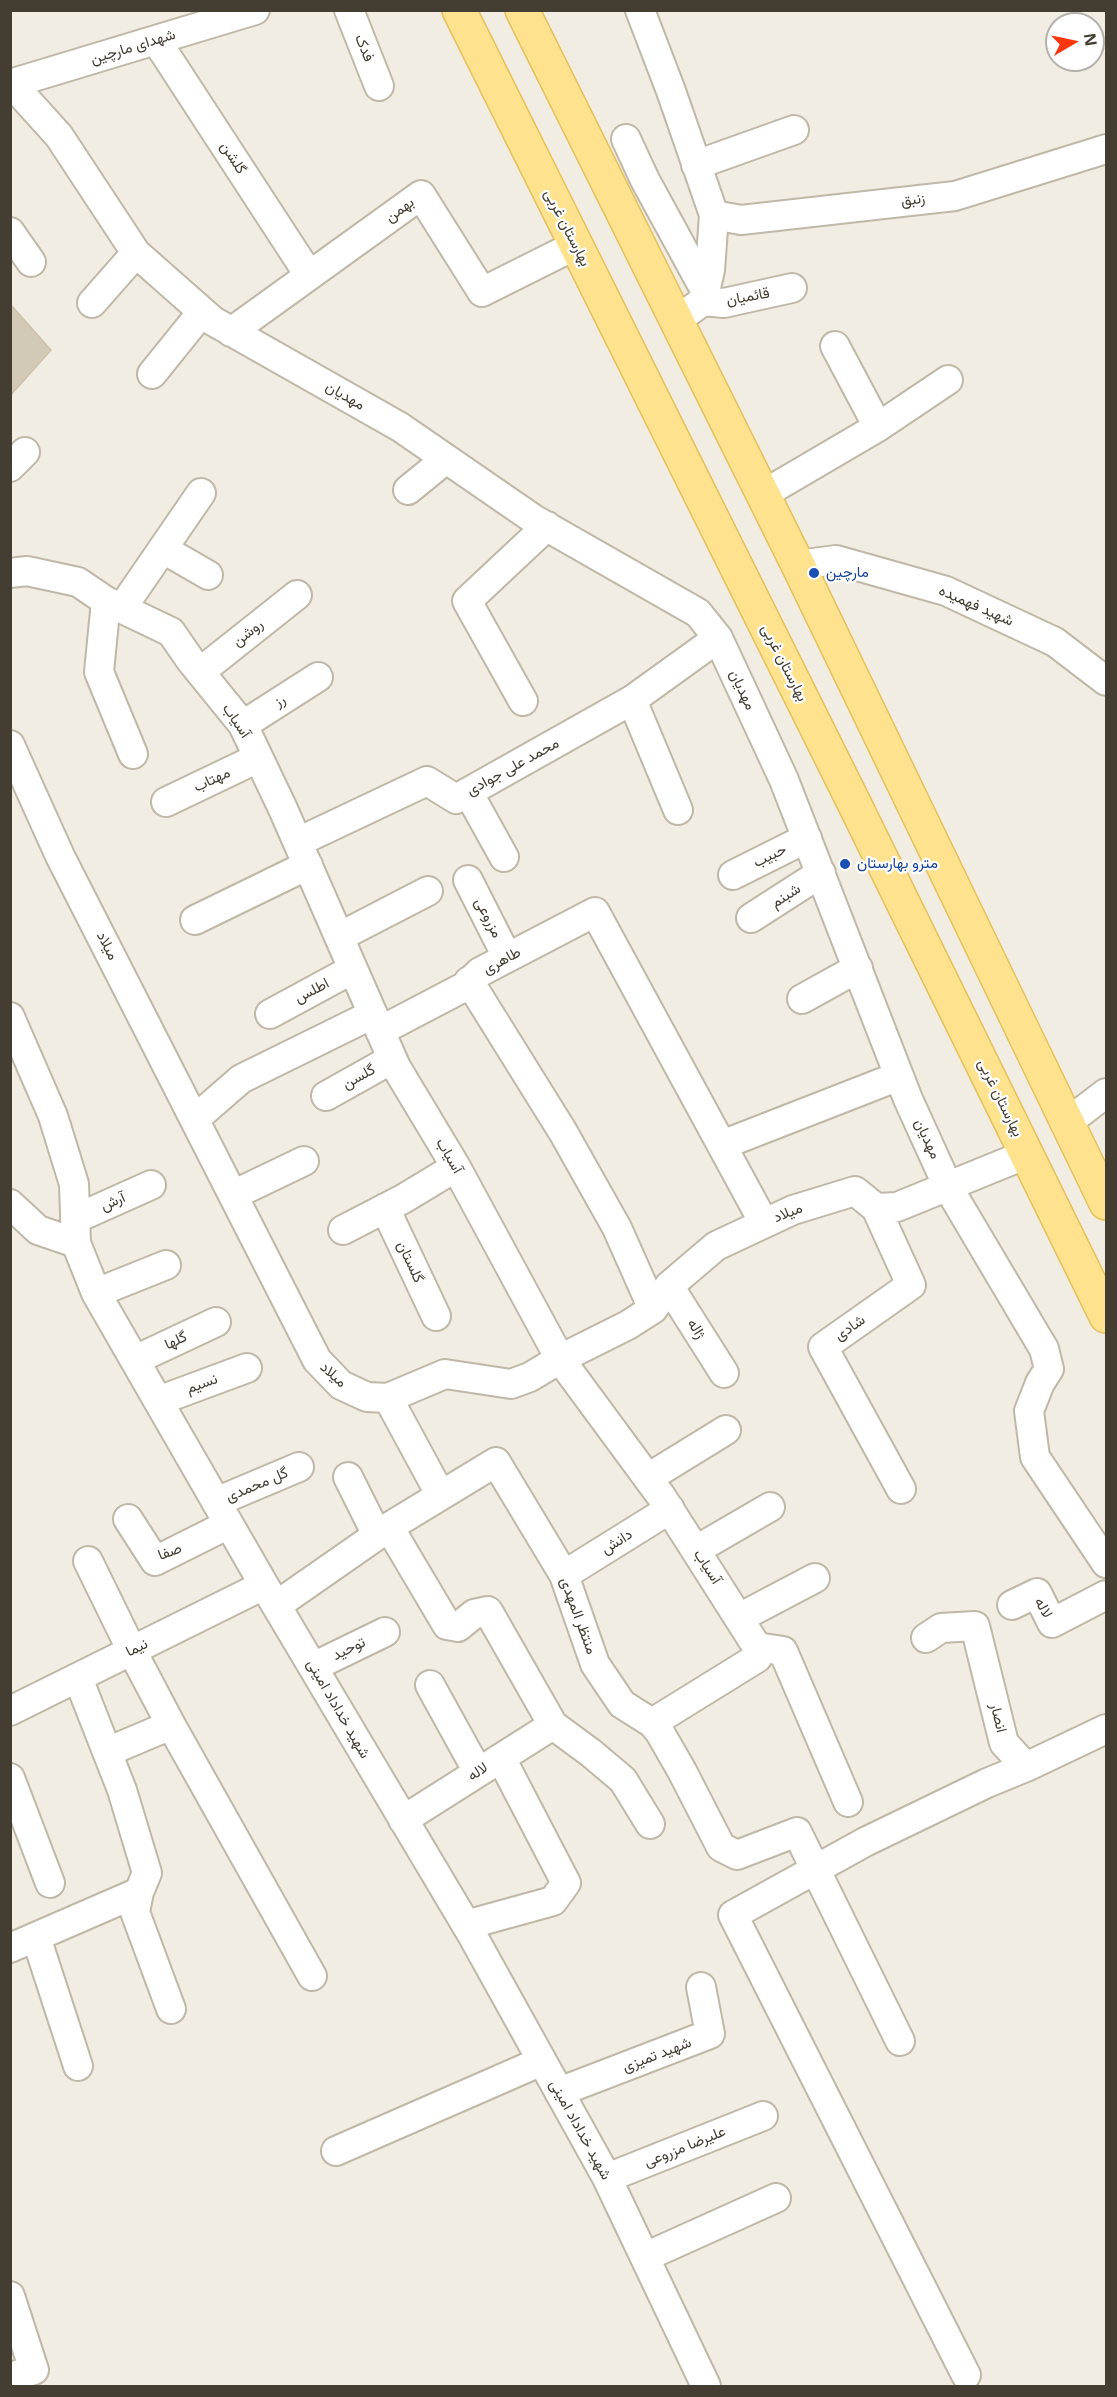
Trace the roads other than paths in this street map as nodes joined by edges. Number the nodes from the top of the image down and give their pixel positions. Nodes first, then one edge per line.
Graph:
1 (255, 10) edge
2 (349, 10) edge
3 (459, 10) edge
4 (522, 10) edge
5 (640, 10) edge
6 (208, 17) edge
7 (156, 40) junction
8 (11, 84) edge
9 (379, 86) dead end
10 (794, 130) dead end
11 (626, 139) dead end
12 (1107, 149) edge
13 (696, 165) junction
14 (645, 180) junction
15 (614, 195) junction
16 (714, 215) junction
17 (10, 232) edge
18 (675, 234) junction
19 (576, 245) junction
20 (642, 252) junction
21 (136, 253) junction
22 (31, 261) dead end
23 (309, 275) junction
24 (792, 288) dead end
25 (704, 295) junction
26 (92, 303) dead end
27 (202, 312) junction
28 (676, 321) junction
29 (231, 332) junction
30 (835, 346) dead end
31 (152, 374) dead end
32 (948, 380) dead end
33 (878, 427) junction
34 (446, 459) junction
35 (408, 490) dead end
36 (201, 493) dead end
37 (762, 495) junction
38 (547, 526) junction
39 (163, 549) junction
40 (798, 565) junction
41 (10, 573) edge
42 (208, 575) dead end
43 (297, 595) dead end
44 (114, 604) junction
45 (718, 638) junction
46 (200, 672) junction
47 (318, 677) dead end
48 (1107, 681) edge
49 (632, 700) junction
50 (523, 701) dead end
51 (243, 725) junction
52 (133, 754) dead end
53 (13, 756) edge
54 (258, 758) junction
55 (468, 792) junction
56 (166, 802) dead end
57 (678, 810) dead end
58 (807, 838) junction
59 (303, 854) junction
60 (504, 857) dead end
61 (821, 873) junction
62 (733, 875) dead end
63 (468, 880) dead end
64 (428, 891) dead end
65 (751, 918) dead end
66 (195, 920) dead end
67 (339, 937) junction
68 (507, 957) junction
69 (858, 968) junction
70 (353, 969) junction
71 (469, 981) junction
72 (802, 999) dead end
73 (270, 1014) dead end
74 (10, 1017) edge
75 (376, 1022) junction
76 (393, 1059) junction
77 (899, 1076) junction
78 (1107, 1093) edge
79 (326, 1096) dead end
80 (195, 1119) junction
81 (1068, 1122) junction
82 (722, 1145) junction
83 (1027, 1154) junction
84 (304, 1161) dead end
85 (456, 1167) junction
86 (151, 1185) dead end
87 (948, 1187) junction
88 (233, 1195) junction
89 (1107, 1203) edge
90 (876, 1208) junction
91 (385, 1209) junction
92 (17, 1219) edge
93 (764, 1223) junction
94 (343, 1230) dead end
95 (75, 1231) junction
96 (166, 1265) dead end
97 (96, 1293) junction
98 (661, 1297) junction
99 (436, 1316) dead end
100 (1107, 1316) edge
101 (216, 1322) dead end
102 (560, 1359) junction
103 (135, 1360) junction
104 (247, 1368) dead end
105 (724, 1373) dead end
106 (388, 1398) junction
107 (158, 1401) junction
108 (726, 1430) dead end
109 (299, 1467) dead end
110 (348, 1478) dead end
111 (648, 1478) junction
112 (901, 1489) dead end
113 (440, 1494) junction
114 (770, 1507) dead end
115 (670, 1509) junction
116 (223, 1513) junction
117 (128, 1519) dead end
118 (383, 1531) junction
119 (696, 1550) junction
120 (88, 1561) dead end
121 (1107, 1563) edge
122 (564, 1575) junction
123 (815, 1578) dead end
124 (270, 1595) junction
125 (1107, 1595) edge
126 (1012, 1605) dead end
127 (739, 1618) junction
128 (385, 1632) dead end
129 (926, 1638) dead end
130 (757, 1647) junction
131 (132, 1651) junction
132 (313, 1667) junction
133 (78, 1678) junction
134 (430, 1685) dead end
135 (13, 1703) edge
136 (652, 1723) junction
137 (171, 1725) junction
138 (553, 1725) junction
139 (1107, 1729) edge
140 (107, 1752) junction
141 (490, 1765) junction
142 (1026, 1767) junction
143 (10, 1778) edge
144 (848, 1802) dead end
145 (403, 1820) junction
146 (650, 1824) dead end
147 (816, 1868) junction
148 (50, 1883) dead end
149 (139, 1892) junction
150 (466, 1924) junction
151 (23, 1943) edge
152 (312, 1976) dead end
153 (700, 1987) dead end
154 (171, 2009) dead end
155 (900, 2041) dead end
156 (542, 2061) junction
157 (78, 2066) dead end
158 (559, 2092) junction
159 (763, 2116) dead end
160 (336, 2151) dead end
161 (607, 2178) junction
162 (776, 2198) dead end
163 (645, 2257) junction
164 (10, 2296) edge
165 (966, 2374) dead end
166 (10, 2377) edge
167 (706, 2386) edge

1 - 6 street, شهدای مارچین
2 - 9 street, فدک
3 - 19 main road, بهارستان غربی
4 - 15 main road
5 - 13 street
6 - 7 street, شهدای مارچین
7 - 8 street, شهدای مارچین
7 - 23 street, گلشن
8 - 21 street, مهدیان
10 - 13 street
11 - 14 street
12 - 16 street, زنبق
13 - 16 street
14 - 15 street
14 - 18 street
15 - 20 main road
16 - 25 street
17 - 22 street
18 - 20 street
18 - 25 street
19 - 23 street, بهمن
19 - 83 main road, بهارستان غربی
20 - 28 main road
21 - 26 street
21 - 27 street, مهدیان
23 - 29 street, بهمن
24 - 25 street, قائمیان
25 - 28 street
27 - 29 street, مهدیان
27 - 31 street
28 - 37 main road
29 - 34 street, مهدیان
30 - 33 street
32 - 33 street
33 - 37 street
34 - 35 street
34 - 38 street, مهدیان
36 - 39 street
37 - 40 main road
38 - 45 street, مهدیان
38 - 50 street
39 - 42 street
39 - 44 street
40 - 48 street, شهید فهمیده
40 - 81 main road
41 - 44 street, آسیاب
43 - 46 street, روشن
44 - 46 street, آسیاب
44 - 52 street
45 - 49 street, محمد علی جوادی
45 - 58 street, مهدیان
46 - 51 street, آسیاب
47 - 51 street, رز
49 - 55 street, محمد علی جوادی
49 - 57 street
51 - 54 street, آسیاب
53 - 80 street, میلاد
54 - 56 street, مهتاب
54 - 59 street, آسیاب
55 - 59 street, محمد علی جوادی
55 - 60 street
58 - 61 street, مهدیان
58 - 62 street, حبیب
59 - 66 street
59 - 67 street, آسیاب
61 - 65 street, شبنم
61 - 69 street, مهدیان
63 - 68 street, مزروعی
64 - 67 street
67 - 70 street, آسیاب
68 - 71 street, طاهری
68 - 82 street, طاهری
69 - 72 street
69 - 77 street, مهدیان
70 - 73 street, اطلس
70 - 75 street, آسیاب
71 - 75 street, طاهری
71 - 98 street, ژاله
74 - 95 street, شهید خداداد امینی
75 - 76 street, آسیاب
75 - 80 street, طاهری
76 - 79 street, گلسن
76 - 85 street, آسیاب
77 - 82 street
77 - 87 street, مهدیان
78 - 81 street
80 - 88 street, میلاد
81 - 89 main road
82 - 93 street
83 - 87 street
83 - 100 main road, بهارستان غربی
84 - 88 street
85 - 91 street
85 - 102 street, آسیاب
86 - 95 street, آرش
87 - 90 street
87 - 121 street, مهدیان
88 - 106 street, میلاد
90 - 93 street, میلاد
90 - 112 street, شادی
91 - 94 street
91 - 99 street, گلستان
92 - 95 street
93 - 98 street, میلاد
95 - 97 street, شهید خداداد امینی
96 - 97 street
97 - 103 street, شهید خداداد امینی
98 - 102 street, میلاد
98 - 105 street, ژاله
101 - 103 street, گلها
102 - 106 street, میلاد
102 - 111 street, آسیاب
103 - 107 street, شهید خداداد امینی
104 - 107 street, نسیم
106 - 113 street
107 - 116 street, شهید خداداد امینی
108 - 111 street
109 - 116 street, گل محمدی
110 - 118 street
111 - 115 street, آسیاب
113 - 118 street, منتظر المهدی
113 - 122 street, منتظر المهدی
114 - 119 street
115 - 119 street, آسیاب
115 - 122 street, دانش
116 - 117 street, صفا
116 - 124 street, شهید خداداد امینی
118 - 124 street, منتظر المهدی
118 - 138 street
119 - 127 street, آسیاب
120 - 131 street
122 - 136 street, منتظر المهدی
123 - 127 street
124 - 131 street, نیما
124 - 132 street, شهید خداداد امینی
125 - 126 street, لاله
127 - 130 street, آسیاب
128 - 132 street, توحید
129 - 142 street, انصار
130 - 136 street
130 - 144 street
131 - 133 street, نیما
131 - 137 street
132 - 145 street, شهید خداداد امینی
133 - 135 street, نیما
133 - 140 street
134 - 141 street
136 - 147 street, منتظر المهدی
137 - 140 street
137 - 152 street
138 - 141 street, لاله
138 - 146 street
139 - 142 street
140 - 149 street
141 - 145 street, لاله
141 - 150 street
142 - 147 street
143 - 148 street
145 - 150 street, شهید خداداد امینی
147 - 155 street
147 - 165 street
149 - 151 street
149 - 154 street
150 - 156 street, شهید خداداد امینی
151 - 157 street
153 - 158 street, شهید تمیزی
156 - 158 street, شهید خداداد امینی
156 - 160 street
158 - 161 street, شهید خداداد امینی
159 - 161 street, علیرضا مزروعی
161 - 163 street, شهید خداداد امینی
162 - 163 street
163 - 167 street, شهید خداداد امینی
164 - 166 street

